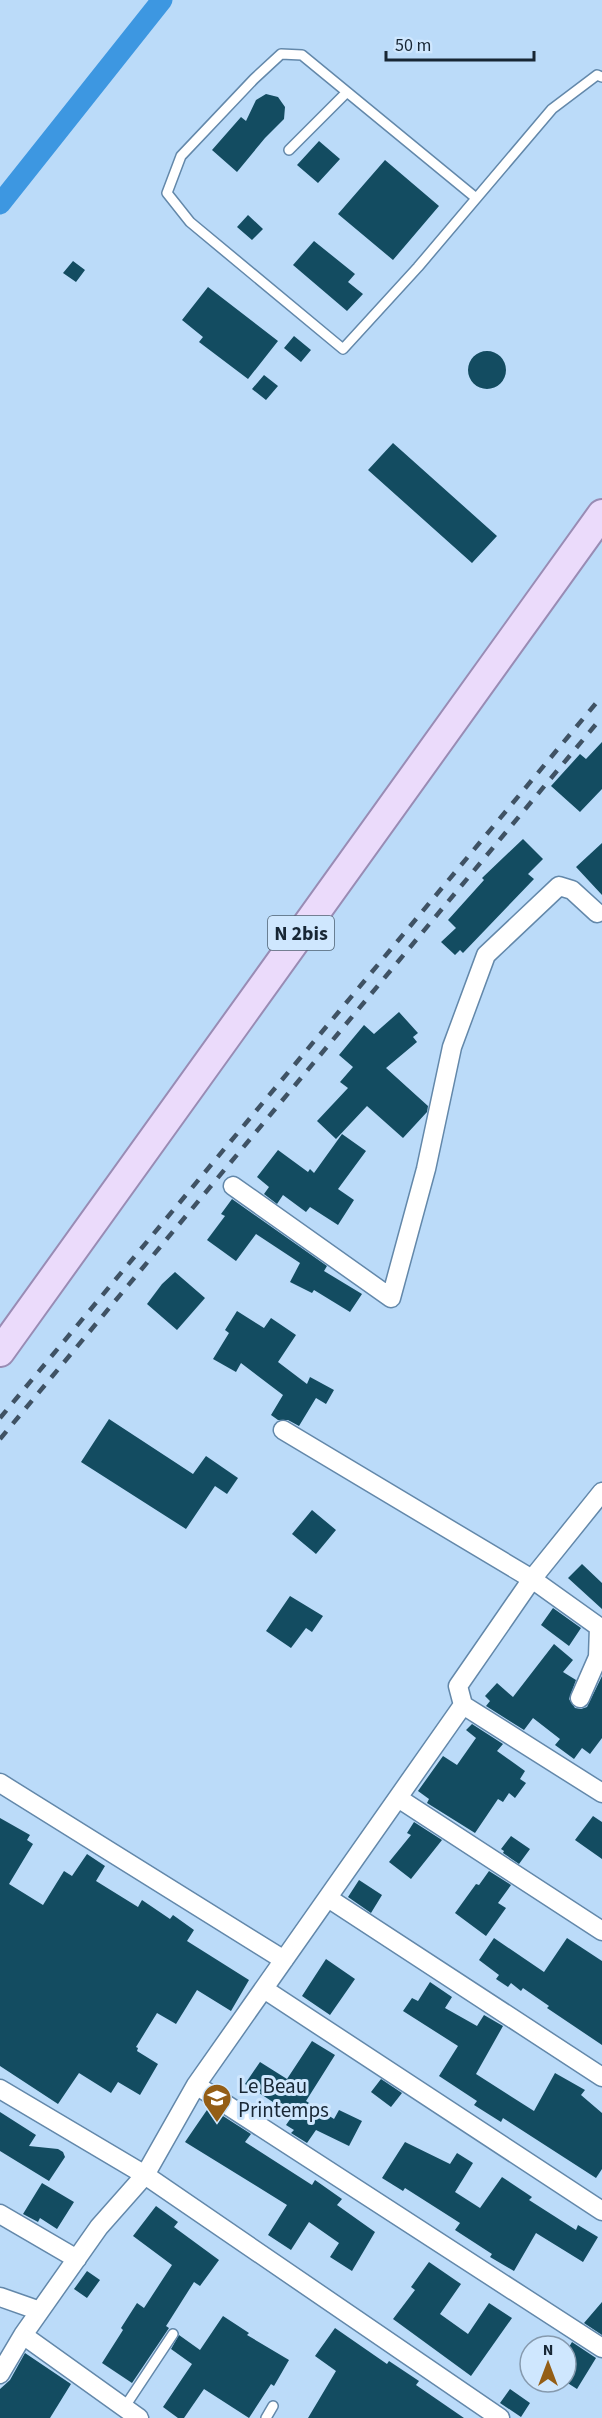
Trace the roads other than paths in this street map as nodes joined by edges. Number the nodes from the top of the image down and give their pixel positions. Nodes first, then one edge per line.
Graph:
1 (602, 77) edge
2 (347, 92) junction
3 (289, 150) dead end
4 (476, 198) junction
5 (602, 514) edge
6 (600, 914) edge
7 (233, 1186) dead end
8 (0, 1352) edge
9 (283, 1430) dead end
10 (602, 1492) edge
11 (532, 1579) junction
12 (580, 1698) dead end
13 (464, 1705) junction
14 (0, 1783) edge
15 (602, 1793) edge
16 (398, 1798) junction
17 (328, 1898) junction
18 (602, 1931) edge
19 (284, 1960) junction
20 (264, 1989) junction
21 (602, 2077) edge
22 (196, 2085) junction
23 (0, 2089) edge
24 (145, 2175) junction
25 (602, 2211) edge
26 (0, 2214) edge
27 (77, 2259) junction
28 (0, 2297) edge
29 (40, 2311) junction
30 (172, 2334) dead end
31 (23, 2335) junction
32 (602, 2348) edge
33 (0, 2374) edge
34 (273, 2406) dead end
35 (131, 2413) edge
36 (266, 2418) edge
37 (501, 2418) edge

1 - 4 lane
2 - 3 lane
2 - 4 lane
2 - 4 lane
5 - 8 main road, N 2bis
6 - 7 street
9 - 11 street
10 - 11 street
11 - 12 street
11 - 13 street
13 - 15 street
13 - 16 street
14 - 19 street
16 - 17 street
16 - 18 street
17 - 19 street
17 - 21 street
19 - 20 street
20 - 22 street
20 - 25 street
22 - 24 street
22 - 32 street
23 - 24 street
24 - 27 street
24 - 37 street
26 - 27 street
27 - 29 street
28 - 29 street
29 - 31 street
30 - 35 lane
31 - 33 street
31 - 35 street
34 - 36 lane

